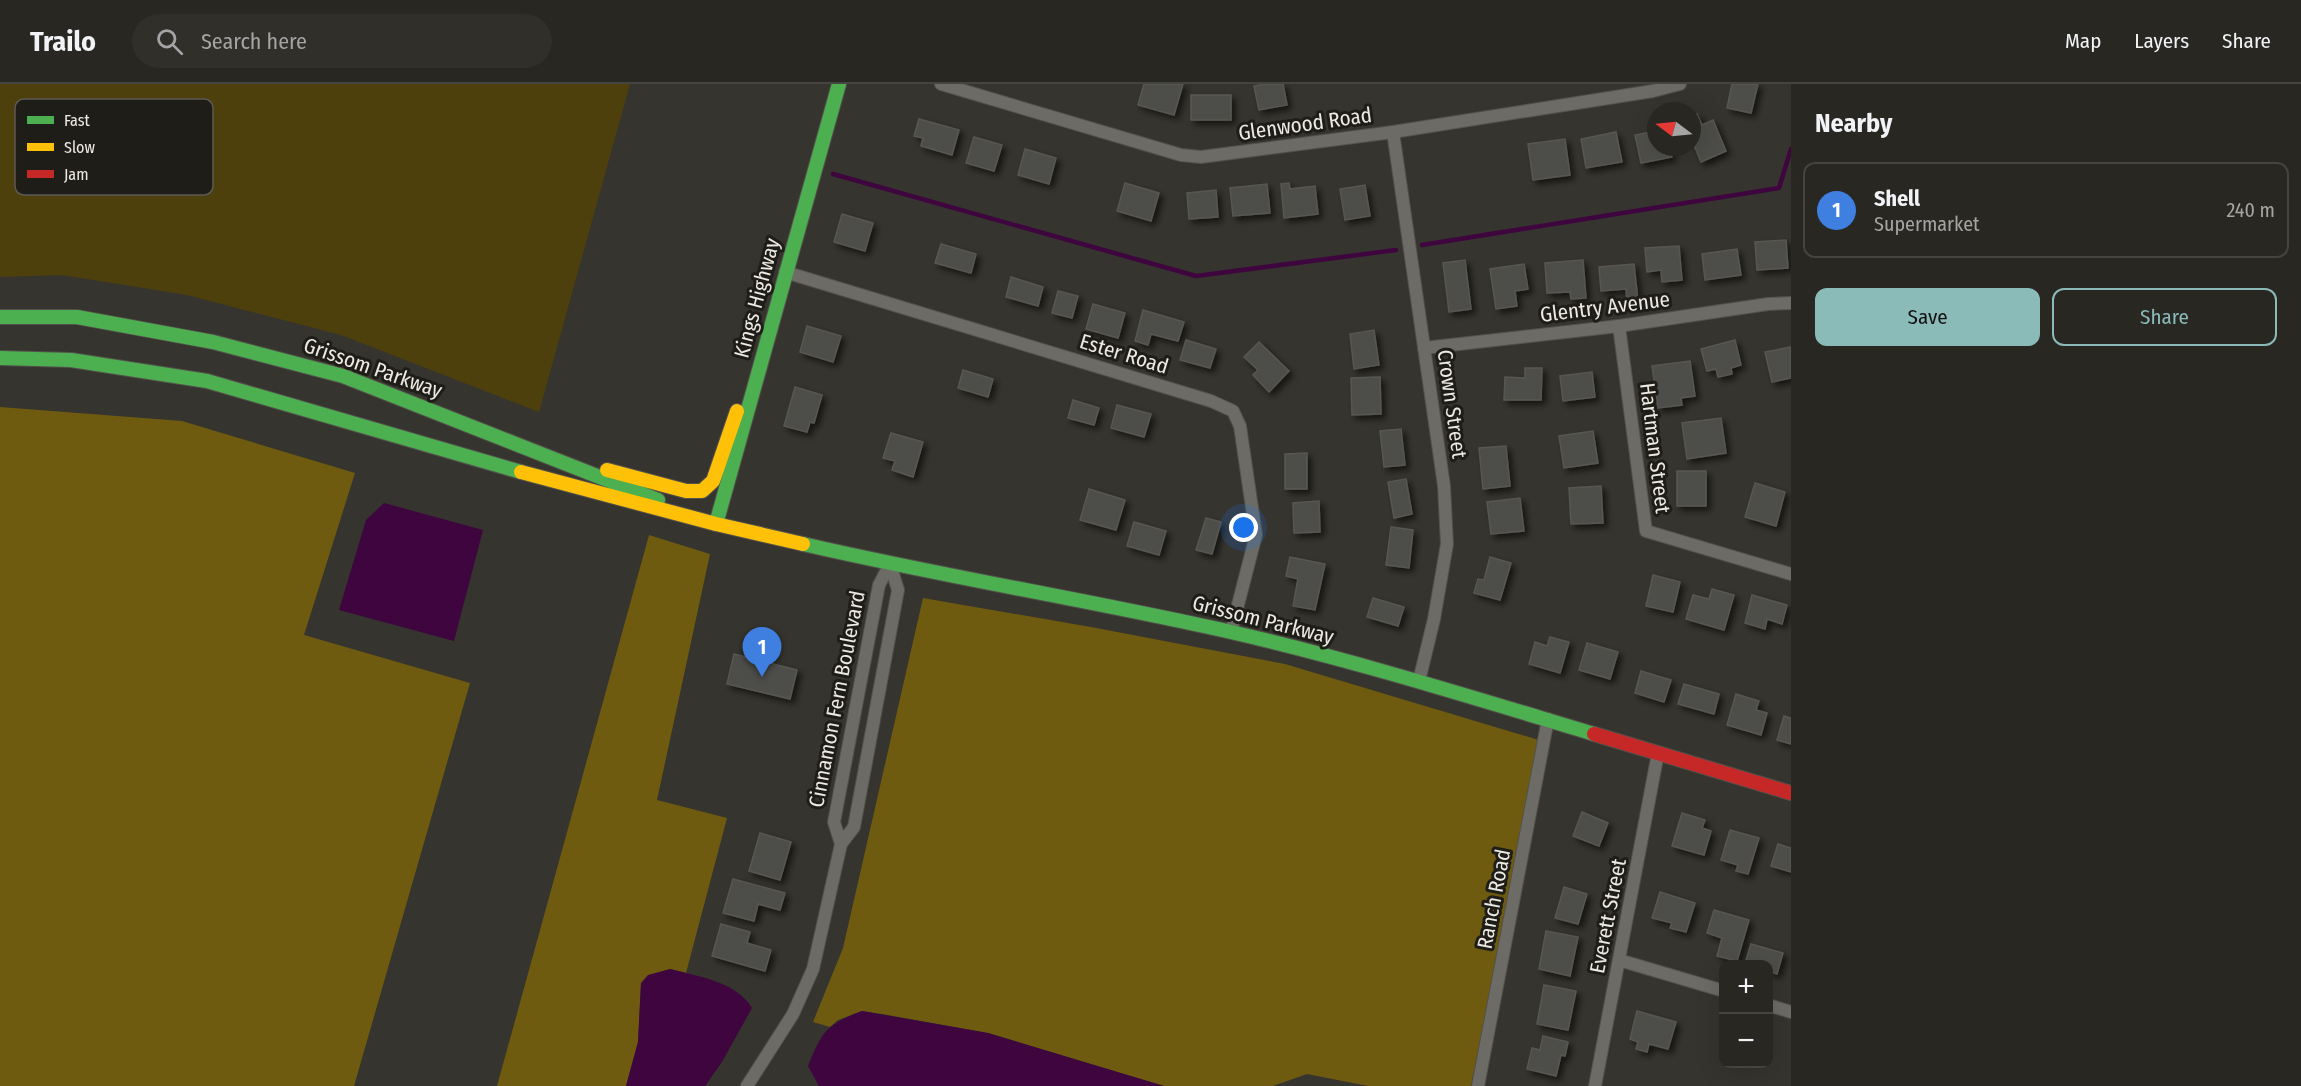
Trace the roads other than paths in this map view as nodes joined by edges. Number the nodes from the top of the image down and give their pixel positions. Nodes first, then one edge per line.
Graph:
1 (839, 84) edge
2 (941, 84) edge
3 (1680, 84) edge
4 (1393, 132) junction
5 (785, 272) junction
6 (1791, 303) edge
7 (0, 317) edge
8 (1619, 327) junction
9 (1424, 348) junction
10 (0, 358) edge
11 (757, 376) junction
12 (570, 464) junction
13 (716, 524) junction
14 (890, 564) junction
15 (1791, 574) edge
16 (1231, 632) junction
17 (1419, 681) junction
18 (1548, 719) junction
19 (1658, 753) junction
20 (1791, 793) edge
21 (842, 844) junction
22 (1619, 960) junction
23 (1719, 990) edge
24 (1773, 1007) edge
25 (1791, 1012) edge
26 (747, 1086) edge
27 (1478, 1086) edge
28 (1595, 1086) edge

1 - 5 main road, Kings Highway
2 - 4 street, Glenwood Road
3 - 4 street, Glenwood Road
4 - 9 street, Crown Street
5 - 11 main road, Kings Highway
5 - 16 street, Ester Road
6 - 8 street, Glentry Avenue
7 - 12 main road, Grissom Parkway
8 - 9 street, Glentry Avenue
8 - 15 street, Hartman Street
9 - 17 street, Crown Street
10 - 13 main road, Grissom Parkway
11 - 12 main road
11 - 13 main road, Kings Highway
12 - 13 main road, Grissom Parkway
13 - 14 main road, Grissom Parkway
14 - 16 main road, Grissom Parkway
14 - 21 street, Cinnamon Fern Boulevard
14 - 21 street, Cinnamon Fern Boulevard
16 - 17 main road, Grissom Parkway
17 - 18 main road, Grissom Parkway
18 - 19 main road, Grissom Parkway
18 - 27 street, Ranch Road
19 - 20 main road, Grissom Parkway
19 - 22 street, Everett Street
21 - 26 street, Cinnamon Fern Boulevard
22 - 23 street
22 - 28 street, Everett Street
24 - 25 street

